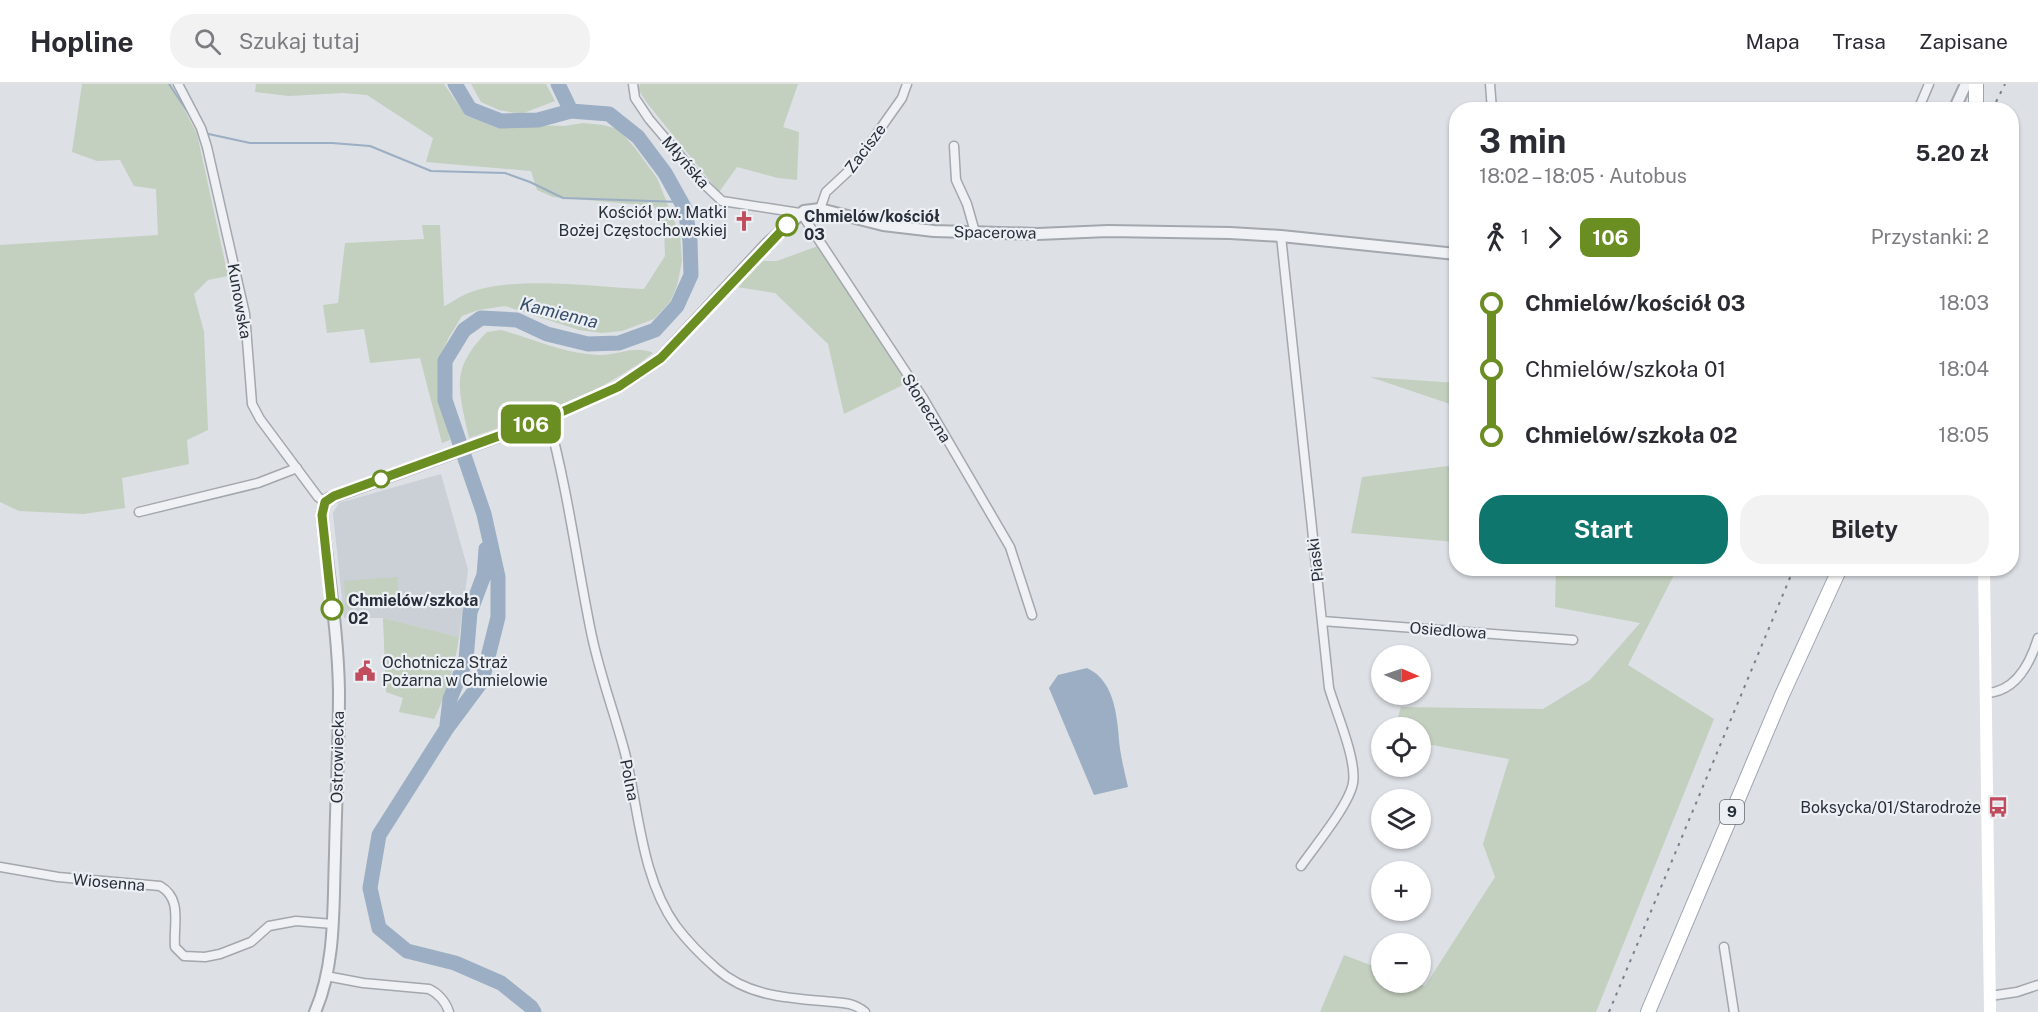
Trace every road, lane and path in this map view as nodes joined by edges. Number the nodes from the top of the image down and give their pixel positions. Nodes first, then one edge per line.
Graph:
1 (178, 84) edge
2 (633, 84) edge
3 (907, 84) edge
4 (1490, 84) edge
5 (1929, 84) edge
6 (1966, 84) edge
7 (1976, 84) edge
8 (1491, 102) edge
9 (1921, 102) edge
10 (1958, 102) edge
11 (1976, 102) edge
12 (954, 146) dead end
13 (820, 209) junction
14 (800, 213) junction
15 (975, 232) junction
16 (1281, 236) junction
17 (1449, 253) edge
18 (548, 418) junction
19 (297, 468) junction
20 (325, 502) junction
21 (139, 512) dead end
22 (1836, 576) edge
23 (1984, 576) edge
24 (1032, 615) dead end
25 (1322, 621) junction
26 (2038, 638) edge
27 (1573, 640) dead end
28 (1986, 693) junction
29 (1301, 866) dead end
30 (0, 867) edge
31 (333, 924) junction
32 (1724, 947) dead end
33 (326, 976) junction
34 (2038, 985) edge
35 (1990, 996) junction
36 (315, 1012) edge
37 (448, 1012) edge
38 (866, 1012) edge
39 (1648, 1012) edge
40 (1734, 1012) edge
41 (1990, 1012) edge

1 - 19 street, Kunowska
2 - 14 street, Młyńska
3 - 13 street, Zacisze
4 - 8 street
5 - 9 street
6 - 10 street
7 - 11 main road
12 - 15 street
13 - 14 street, Spacerowa
13 - 15 street, Spacerowa
14 - 18 street
14 - 24 street, Słoneczna
15 - 16 street, Spacerowa
16 - 17 street, Spacerowa
16 - 25 street, Piaski
18 - 20 street
18 - 38 street, Polna
19 - 20 street, Kunowska
19 - 21 street
20 - 31 street, Ostrowiecka
22 - 39 main road, 9
23 - 28 main road
25 - 27 street, Osiedlowa
25 - 29 street, Piaski
26 - 28 street
28 - 35 main road
30 - 31 street, Wiosenna
31 - 33 street, Ostrowiecka
32 - 40 street
33 - 36 street, Ostrowiecka
33 - 37 street
34 - 35 street
35 - 41 main road

